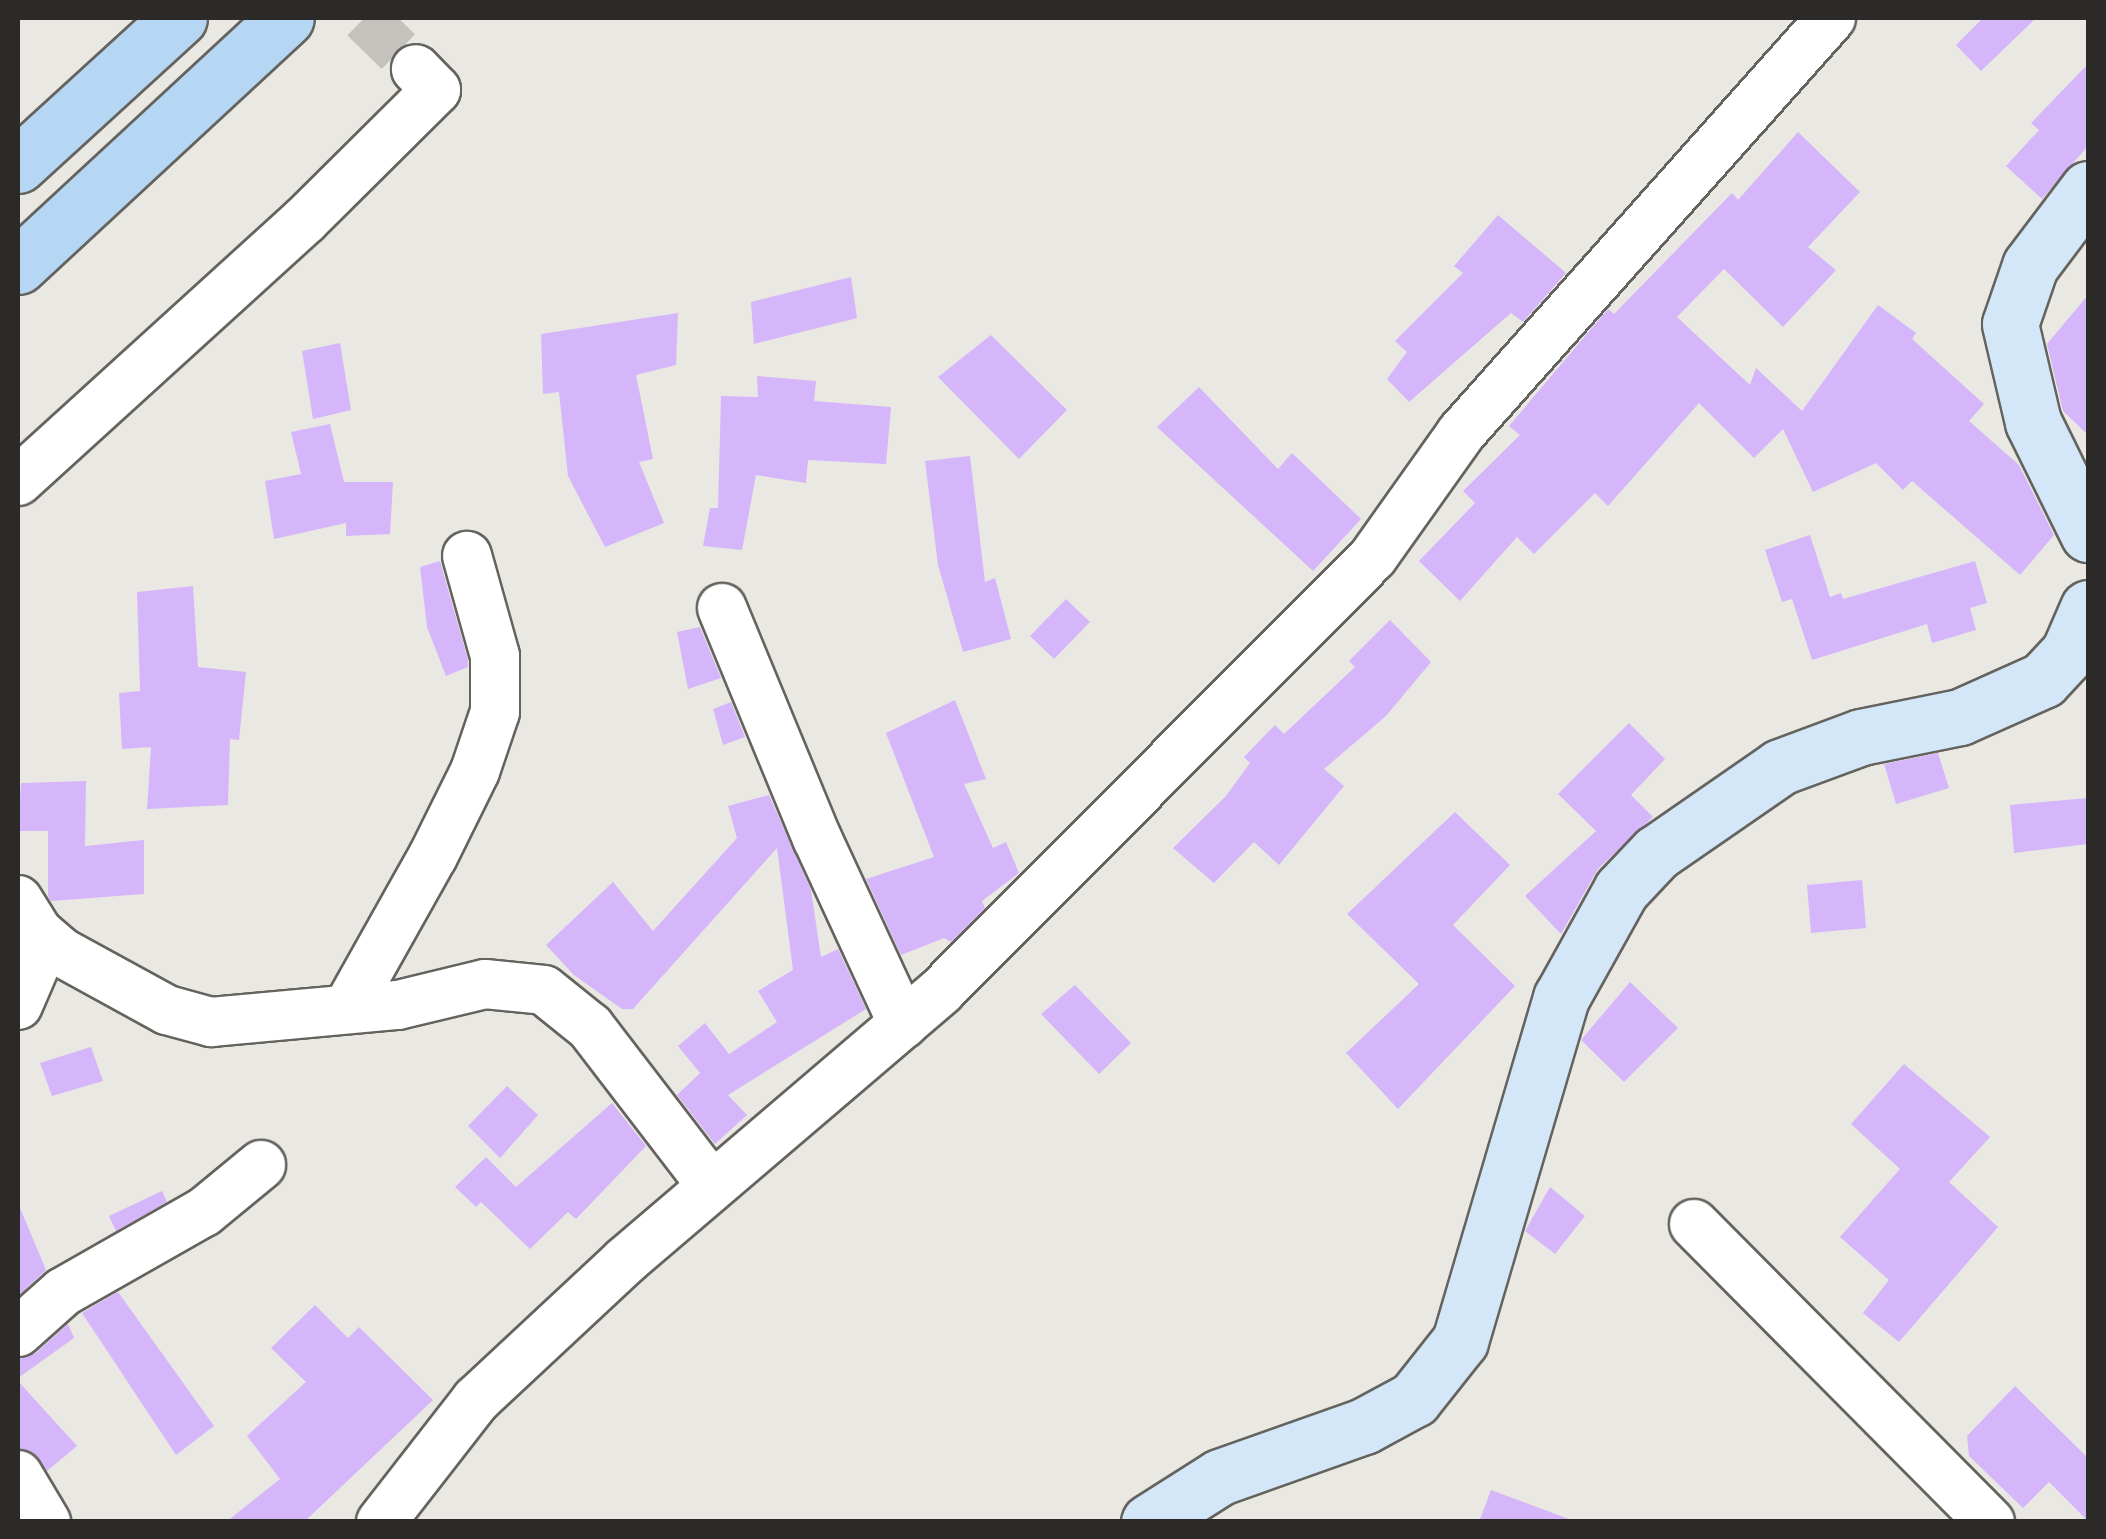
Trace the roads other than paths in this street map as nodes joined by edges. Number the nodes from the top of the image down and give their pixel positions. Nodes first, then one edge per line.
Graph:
1 (178, 18) edge
2 (286, 18) edge
3 (1832, 18) edge
4 (416, 70) tunnel mouth
5 (18, 165) edge
6 (2088, 189) edge
7 (18, 266) edge
8 (18, 480) edge
9 (2088, 534) edge
10 (467, 556) dead end
11 (722, 608) dead end
12 (2088, 608) edge
13 (18, 900) edge
14 (46, 940) junction
15 (18, 1004) edge
16 (347, 1009) junction
17 (904, 1024) junction
18 (261, 1165) dead end
19 (712, 1186) junction
20 (1694, 1224) dead end
21 (18, 1332) edge
22 (18, 1475) edge
23 (46, 1522) edge
24 (381, 1522) edge
25 (1149, 1522) edge
26 (1990, 1522) edge

1 - 5 highway
2 - 7 highway
3 - 17 street
4 - 8 street
6 - 9 main road
10 - 16 street
11 - 17 street
12 - 25 main road
13 - 14 street
14 - 15 street
14 - 16 street
16 - 19 street
17 - 19 street
18 - 21 street
19 - 24 street
20 - 26 street
22 - 23 street

